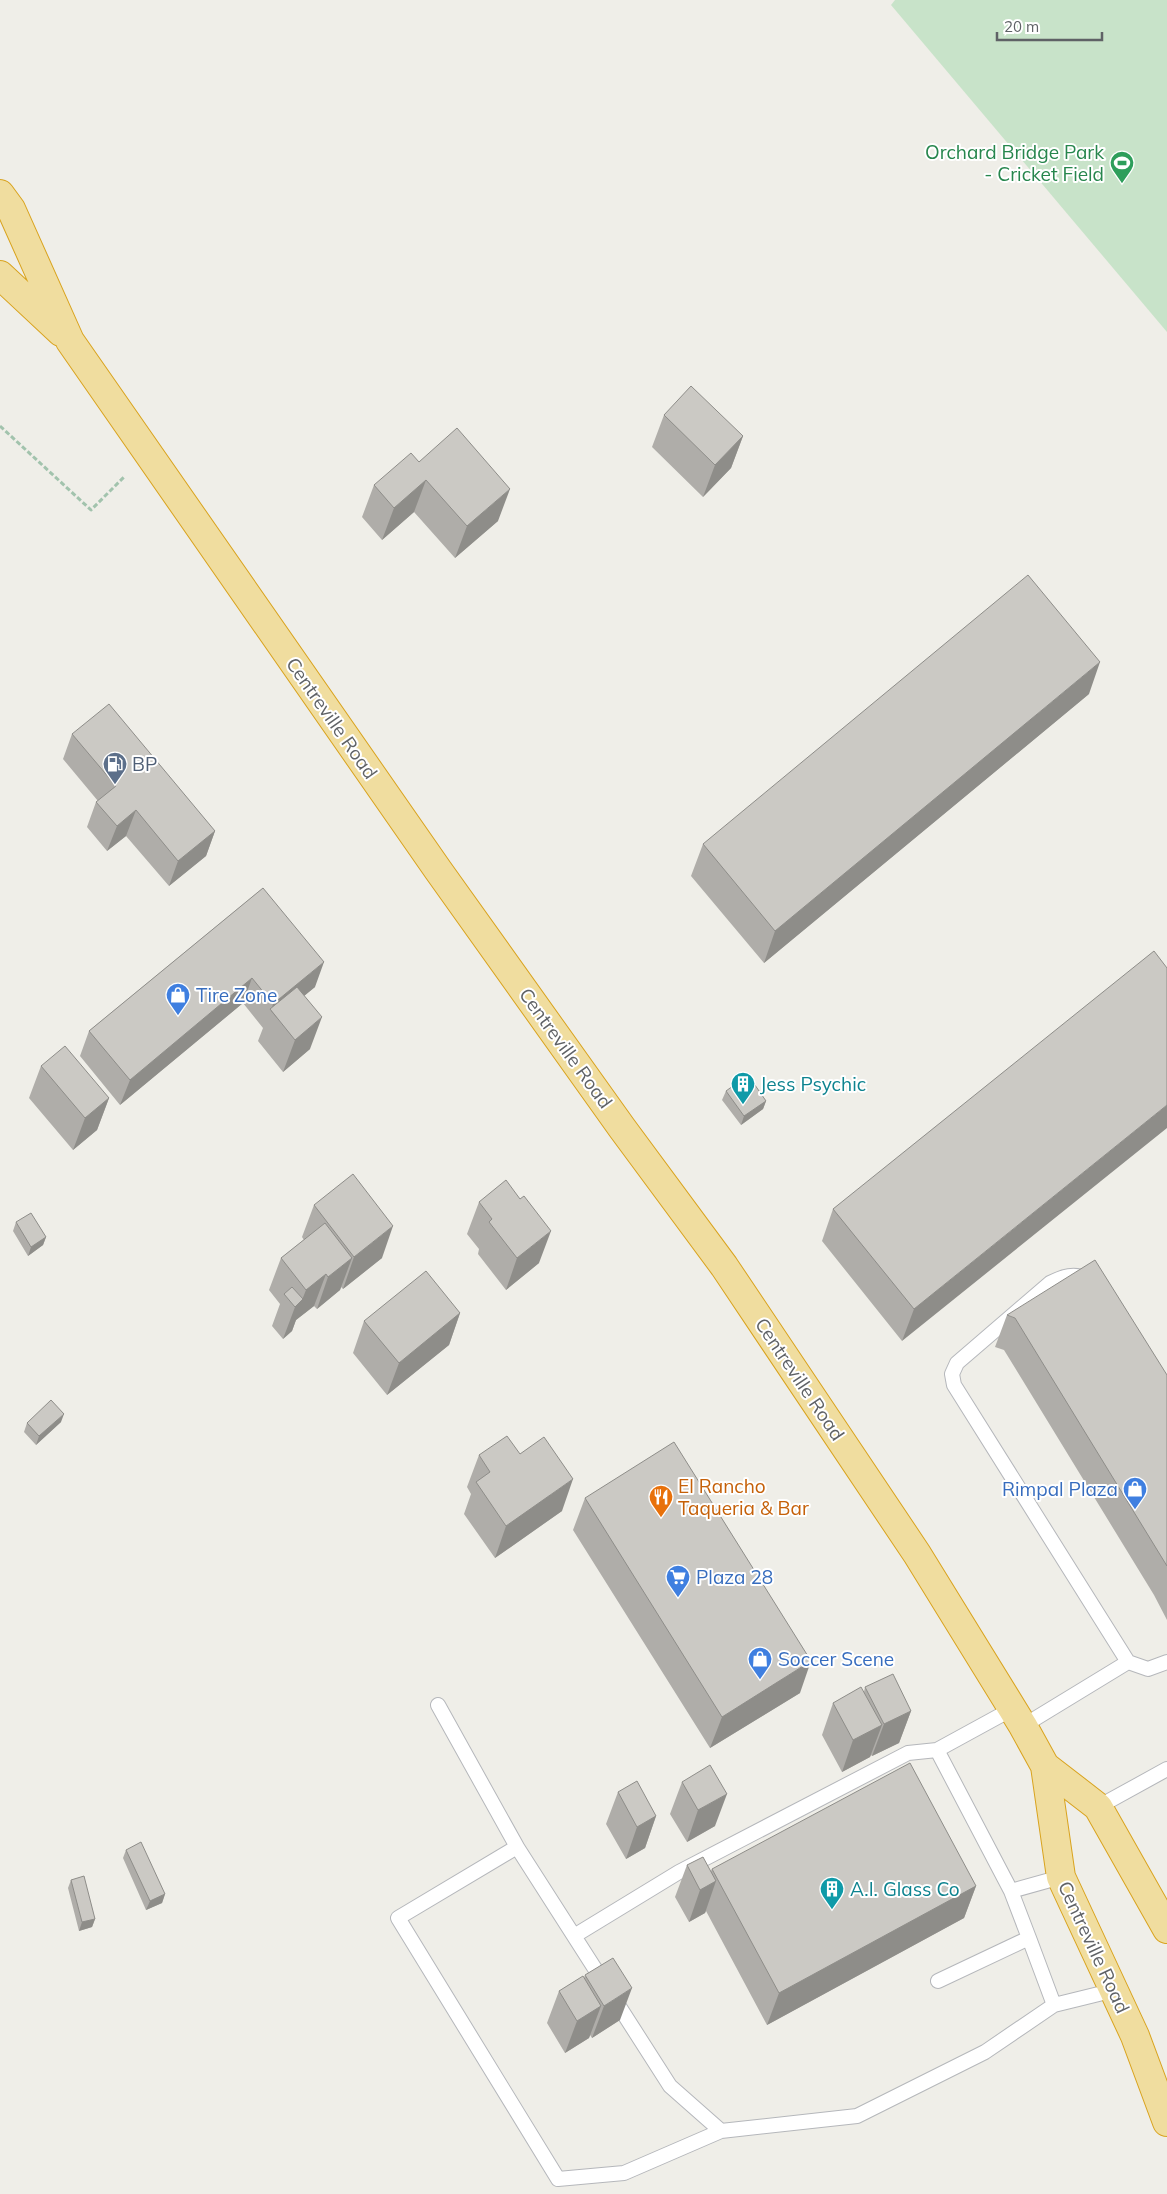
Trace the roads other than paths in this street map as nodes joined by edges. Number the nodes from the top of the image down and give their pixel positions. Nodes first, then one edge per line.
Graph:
1 (0, 194) edge
2 (0, 275) edge
3 (70, 341) junction
4 (1100, 1288) edge
5 (1128, 1662) junction
6 (1167, 1662) edge
7 (438, 1705) dead end
8 (1018, 1717) junction
9 (937, 1750) junction
10 (1045, 1766) junction
11 (1167, 1769) edge
12 (1098, 1807) junction
13 (517, 1847) junction
14 (1061, 1877) junction
15 (1011, 1891) junction
16 (1166, 1926) edge
17 (574, 1936) junction
18 (1029, 1938) junction
19 (938, 1982) dead end
20 (1115, 1990) junction
21 (1054, 2005) junction
22 (1167, 2122) edge
23 (721, 2131) junction

1 - 3 highway, Centreville Road
2 - 3 highway, Centreville Road
3 - 8 highway, Centreville Road
4 - 5 lane
5 - 6 lane
5 - 8 lane
7 - 13 lane
8 - 9 lane
8 - 10 highway, Centreville Road
9 - 15 lane
9 - 17 lane
10 - 12 highway, Centreville Road
10 - 14 highway, Centreville Road
11 - 12 lane
12 - 16 highway, Centreville Road
13 - 17 lane
13 - 23 lane
14 - 15 lane
14 - 20 highway, Centreville Road
15 - 18 lane
17 - 23 lane
18 - 19 lane
18 - 21 lane
20 - 21 lane
20 - 22 highway, Centreville Road
21 - 23 lane

